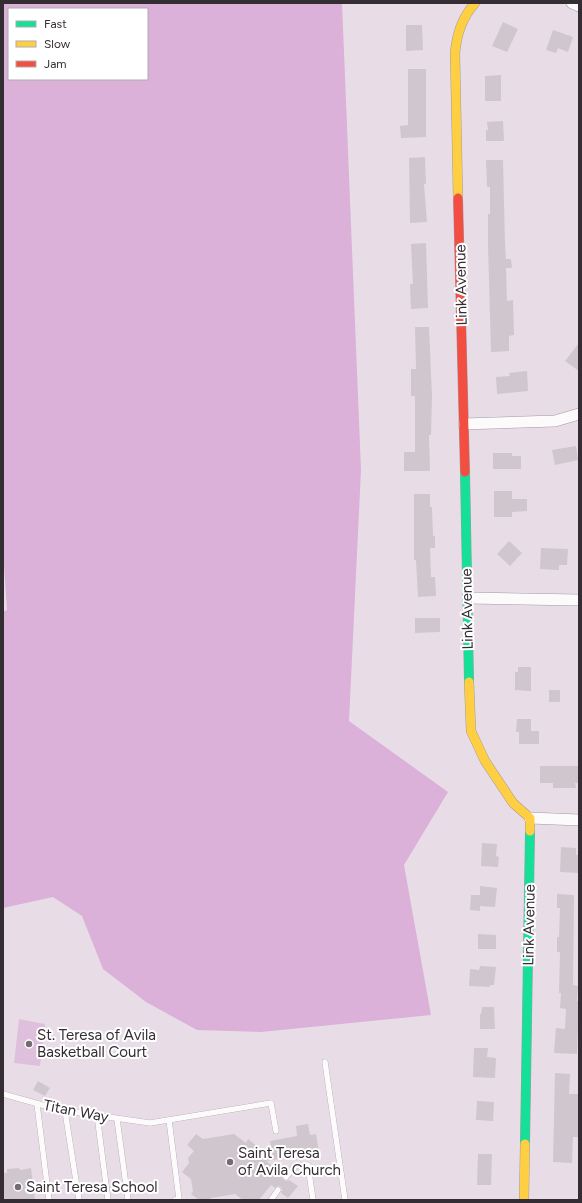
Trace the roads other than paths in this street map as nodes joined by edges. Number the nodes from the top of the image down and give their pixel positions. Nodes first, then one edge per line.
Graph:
1 (475, 3) edge
2 (572, 3) edge
3 (579, 6) edge
4 (579, 414) edge
5 (464, 424) junction
6 (468, 598) junction
7 (579, 600) edge
8 (530, 818) junction
9 (579, 820) edge
10 (325, 1062) dead end
11 (3, 1094) edge
12 (37, 1104) junction
13 (65, 1111) junction
14 (97, 1115) junction
15 (117, 1118) junction
16 (169, 1120) junction
17 (276, 1130) dead end
18 (286, 1177) dead end
19 (278, 1190) dead end
20 (49, 1200) edge
21 (79, 1200) edge
22 (108, 1200) edge
23 (128, 1200) edge
24 (175, 1200) edge
25 (271, 1200) edge
26 (313, 1200) edge
27 (345, 1200) edge
28 (524, 1200) edge

1 - 5 street, Link Avenue
2 - 3 street
4 - 5 street
5 - 6 street, Link Avenue
6 - 7 street
6 - 8 street, Link Avenue
8 - 9 street
8 - 28 street, Link Avenue
10 - 27 lane
11 - 12 lane, Titan Way
12 - 13 lane, Titan Way
12 - 20 lane
13 - 14 lane, Titan Way
13 - 21 lane
14 - 15 lane, Titan Way
14 - 22 lane
15 - 16 lane, Titan Way
15 - 23 lane
16 - 17 lane, Titan Way
16 - 24 lane
18 - 26 lane
19 - 25 lane

